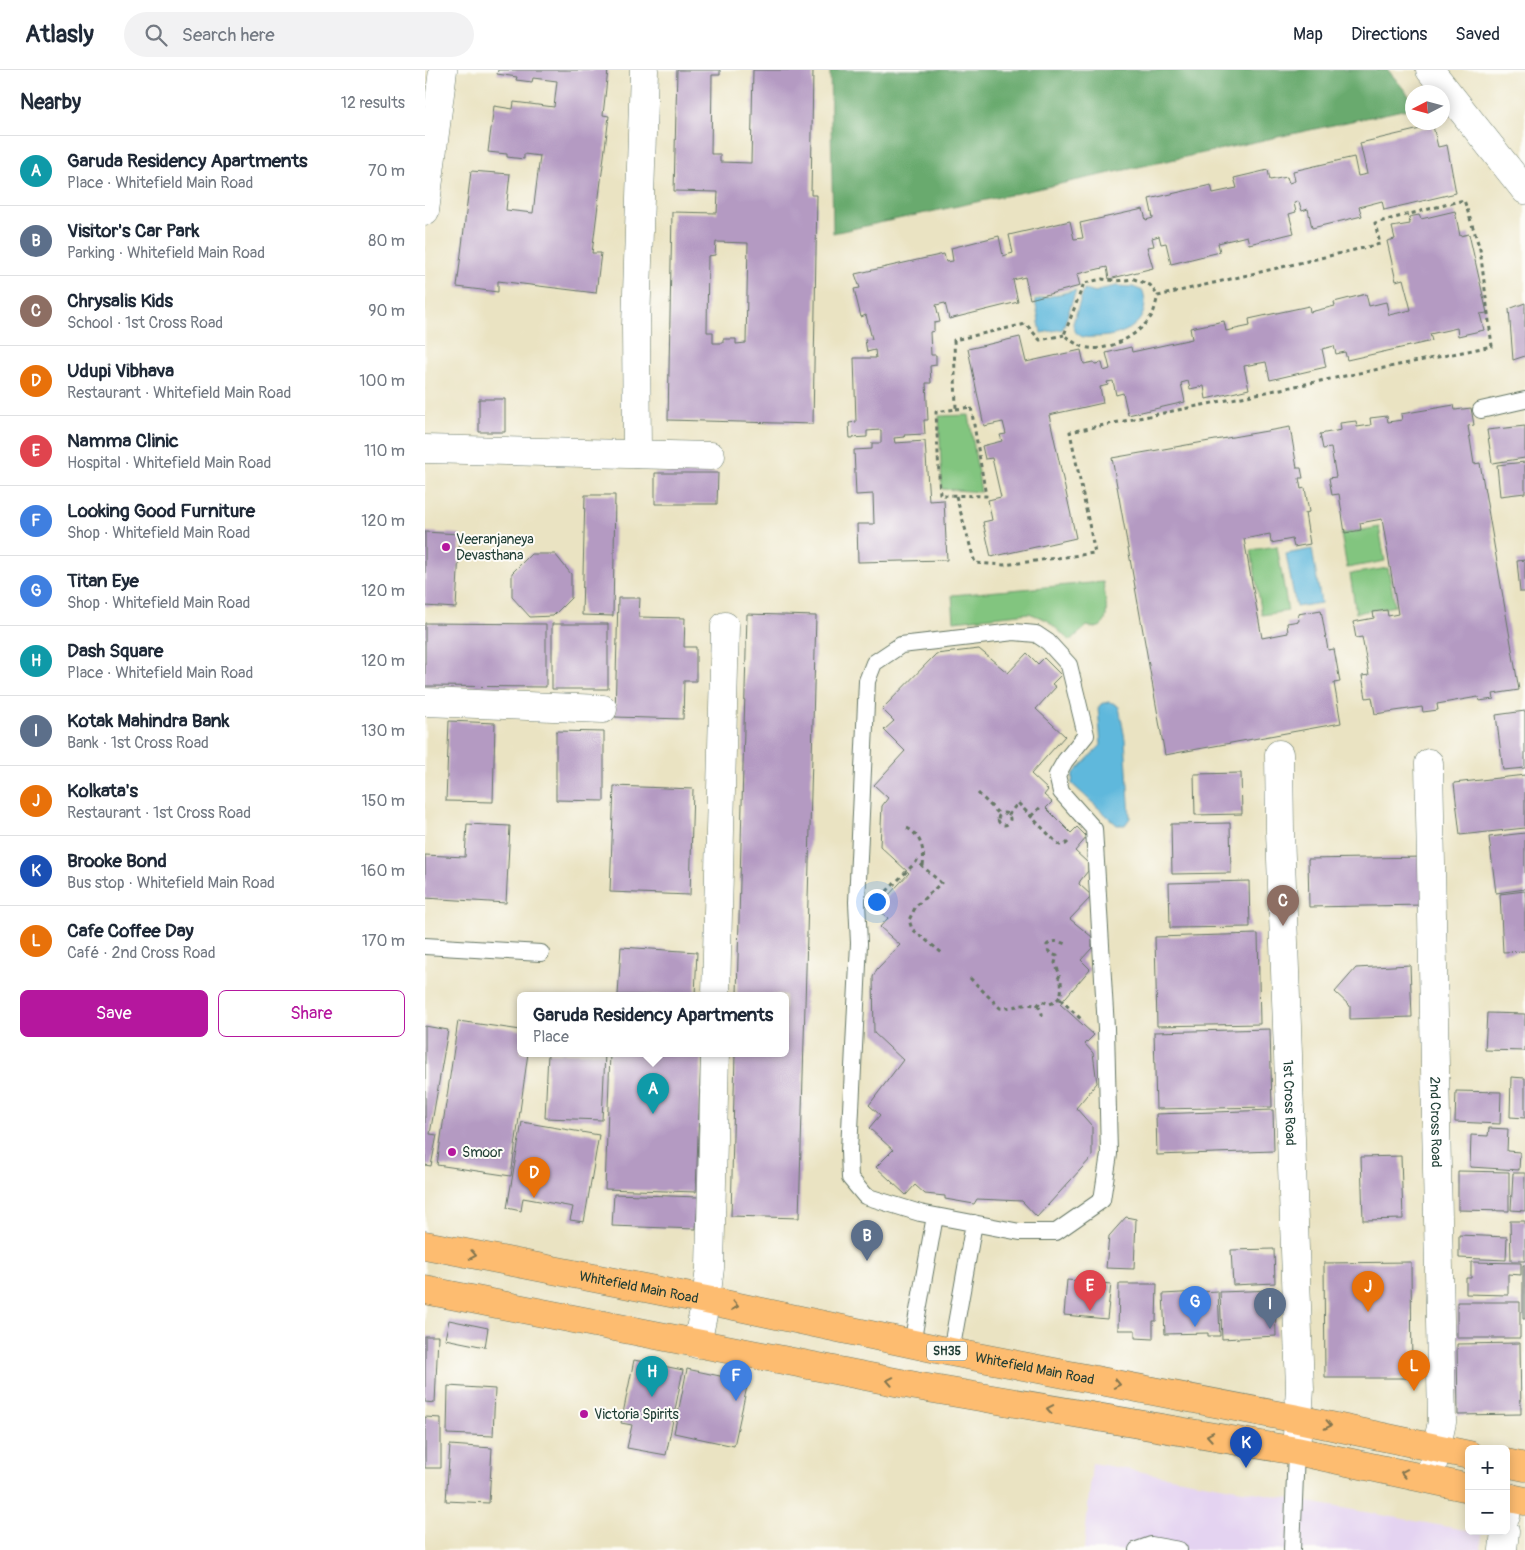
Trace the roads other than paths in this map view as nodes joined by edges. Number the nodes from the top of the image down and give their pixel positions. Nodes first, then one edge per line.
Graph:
1 (443, 70) edge
2 (644, 70) edge
3 (1431, 70) edge
4 (1525, 190) edge
5 (425, 211) edge
6 (1525, 400) edge
7 (1481, 410) dead end
8 (425, 449) edge
9 (637, 454) junction
10 (711, 456) dead end
11 (725, 626) dead end
12 (425, 702) edge
13 (603, 709) dead end
14 (1279, 754) dead end
15 (1429, 763) dead end
16 (425, 946) edge
17 (541, 953) dead end
18 (716, 992) edge
19 (715, 1057) edge
20 (935, 1216) junction
21 (974, 1223) junction
22 (425, 1245) edge
23 (425, 1290) edge
24 (706, 1300) junction
25 (697, 1344) junction
26 (912, 1344) junction
27 (951, 1352) junction
28 (1298, 1419) junction
29 (1437, 1449) junction
30 (1296, 1452) junction
31 (1465, 1454) edge
32 (1510, 1464) edge
33 (1525, 1466) edge
34 (1430, 1478) junction
35 (1465, 1487) edge
36 (1505, 1535) edge
37 (1137, 1550) edge
38 (1179, 1550) edge
39 (1292, 1550) edge
40 (1503, 1550) edge

1 - 5 street
2 - 9 street
3 - 4 street
6 - 7 lane
8 - 9 street
9 - 10 street
11 - 18 street
12 - 13 street
14 - 28 street, 1st Cross Road
15 - 29 street, 2nd Cross Road
16 - 17 lane
19 - 24 street
20 - 21 lane
20 - 21 lane
20 - 26 lane
21 - 27 lane
22 -> 24 main road, Whitefield Main Road / SH35
23 - 25 main road
24 - 25 street
24 -> 26 main road, Whitefield Main Road / SH35
30 -> 25 main road
26 - 27 main road, Whitefield Main Road / SH35
27 -> 28 main road, Whitefield Main Road / SH35
28 -> 29 main road, Whitefield Main Road / SH35
28 - 30 street, 1st Cross Road
29 - 31 main road, Whitefield Main Road / SH35
29 - 34 street, 2nd Cross Road
34 -> 30 main road
30 - 39 lane
32 - 33 main road
34 - 35 main road
36 - 40 street
37 - 38 lane

